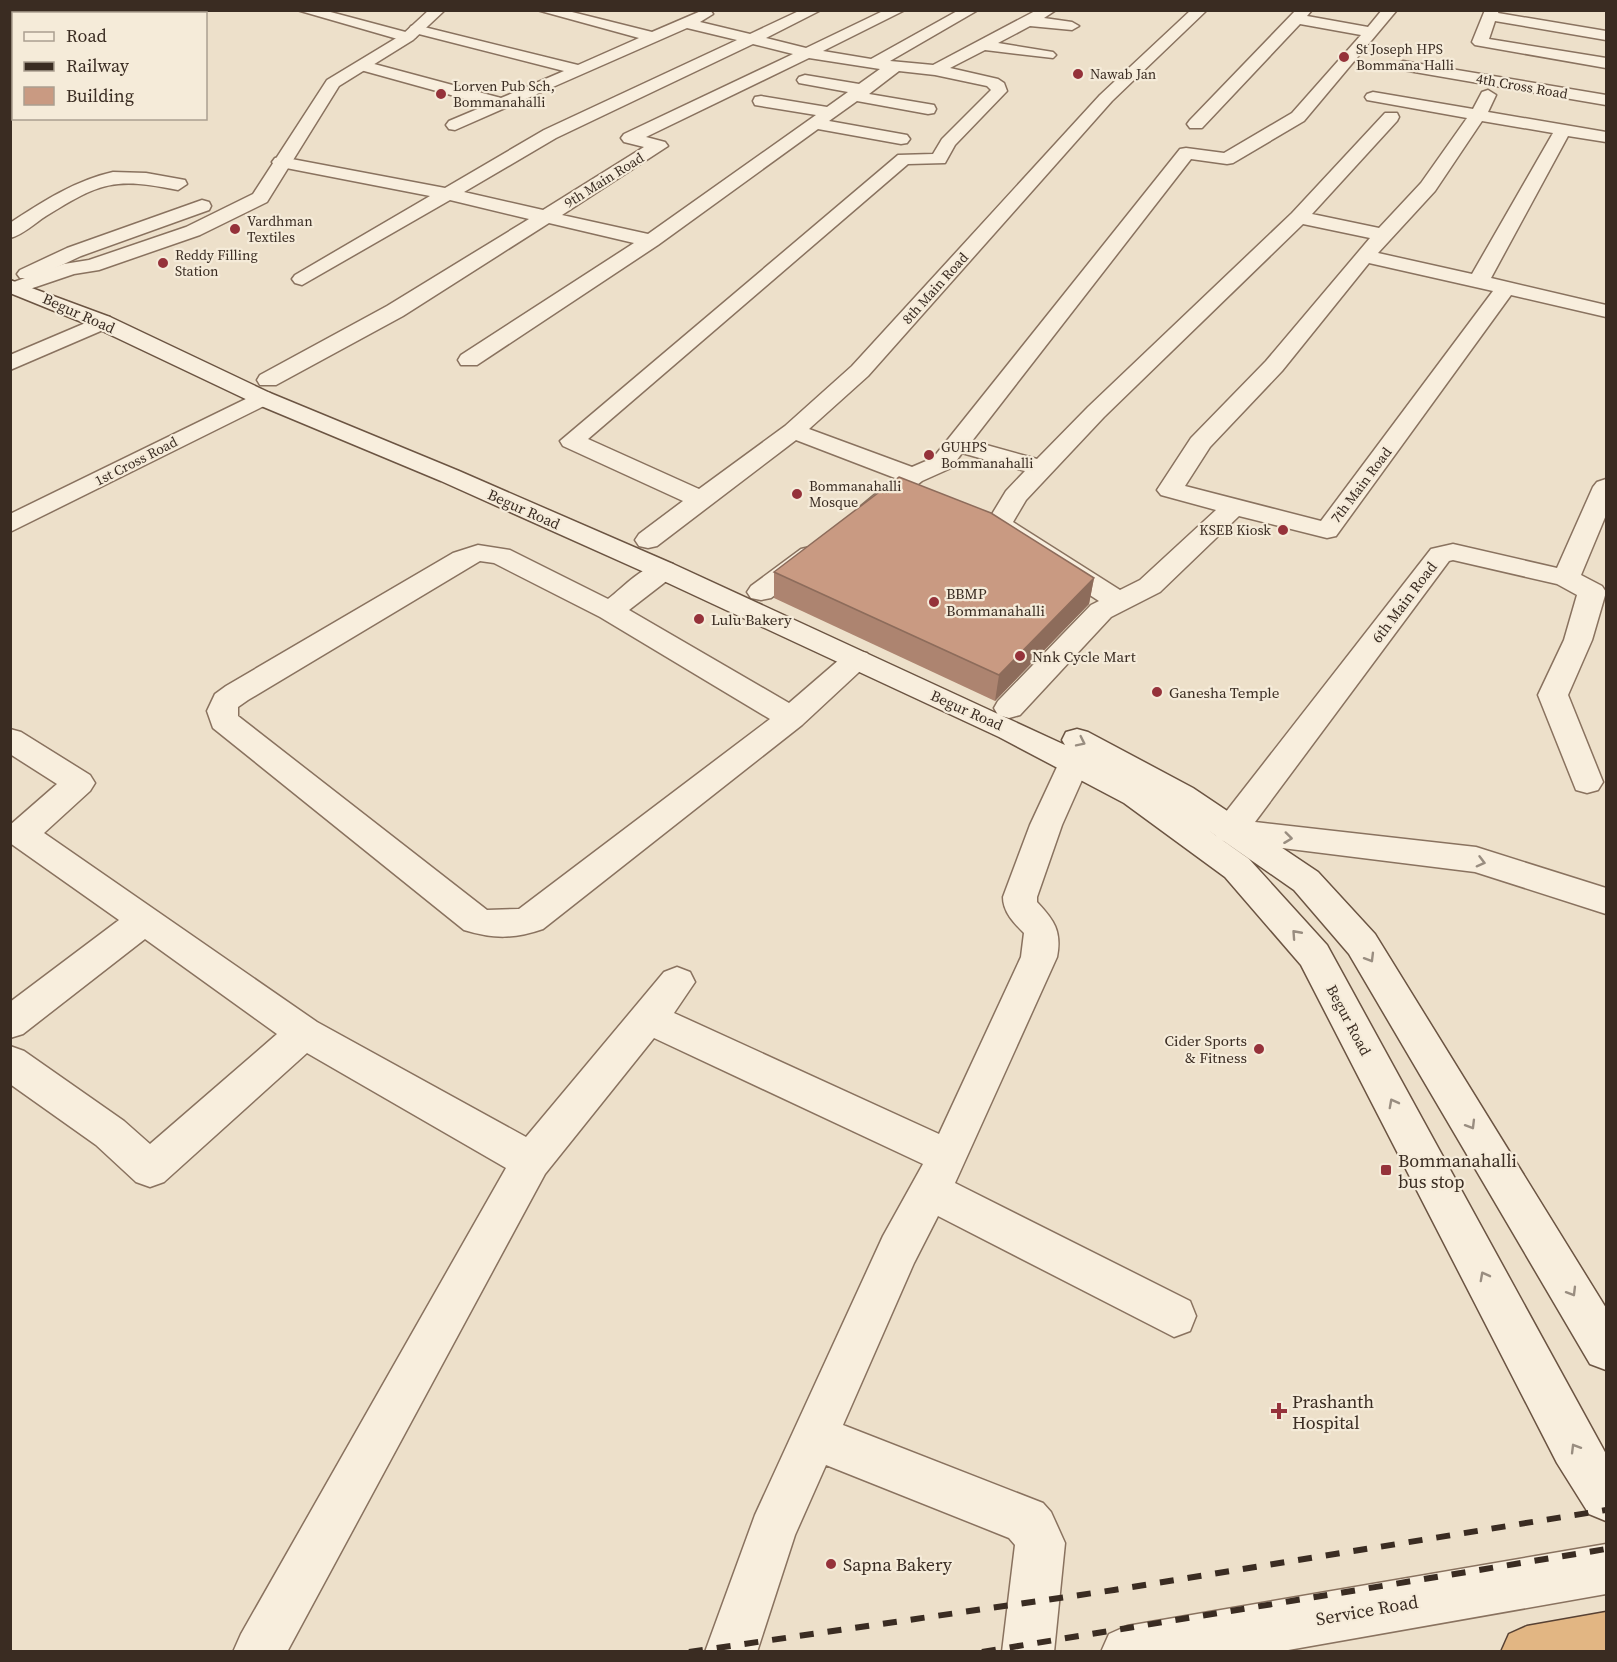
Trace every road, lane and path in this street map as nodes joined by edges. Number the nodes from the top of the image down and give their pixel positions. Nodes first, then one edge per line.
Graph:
1 (304, 10) edge
2 (438, 10) edge
3 (544, 10) edge
4 (608, 10) edge
5 (713, 10) edge
6 (814, 10) edge
7 (898, 10) edge
8 (971, 10) edge
9 (1049, 10) edge
10 (1200, 10) edge
11 (1390, 10) edge
12 (1491, 14) edge
13 (1301, 15) edge
14 (585, 20) junction
15 (1027, 21) junction
16 (685, 22) junction
17 (1072, 26) dead end
18 (1372, 32) junction
19 (412, 33) junction
20 (1606, 34) edge
21 (653, 37) junction
22 (751, 39) junction
23 (1480, 42) junction
24 (982, 45) junction
25 (810, 54) junction
26 (1048, 55) dead end
27 (1606, 63) edge
28 (873, 64) junction
29 (897, 65) junction
30 (363, 66) junction
31 (1403, 66) dead end
32 (579, 70) junction
33 (935, 70) junction
34 (1461, 75) junction
35 (805, 80) dead end
36 (1494, 83) junction
37 (860, 93) junction
38 (1373, 97) dead end
39 (1606, 100) edge
40 (761, 101) dead end
41 (503, 104) junction
42 (928, 109) dead end
43 (1478, 116) junction
44 (1391, 117) dead end
45 (824, 119) junction
46 (455, 125) dead end
47 (1216, 128) dead end
48 (1237, 130) dead end
49 (1563, 130) junction
50 (1267, 135) junction
51 (1606, 137) edge
52 (901, 139) dead end
53 (281, 162) junction
54 (178, 184) dead end
55 (448, 194) junction
56 (544, 216) junction
57 (1299, 217) junction
58 (1384, 236) junction
59 (651, 241) junction
60 (19, 242) edge
61 (1365, 256) junction
62 (72, 260) junction
63 (22, 279) edge
64 (302, 279) dead end
65 (1479, 281) junction
66 (1506, 288) junction
67 (1606, 311) edge
68 (102, 322) junction
69 (469, 360) dead end
70 (10, 363) edge
71 (265, 389) junction
72 (793, 431) junction
73 (957, 444) junction
74 (1042, 468) junction
75 (913, 476) junction
76 (1606, 487) edge
77 (702, 500) junction
78 (1234, 507) junction
79 (856, 519) edge
80 (10, 524) edge
81 (648, 540) junction
82 (828, 541) edge
83 (663, 570) junction
84 (1566, 578) junction
85 (761, 592) junction
86 (1118, 601) junction
87 (610, 611) junction
88 (857, 660) junction
89 (1009, 708) junction
90 (791, 718) junction
91 (10, 740) edge
92 (1074, 762) junction
93 (1587, 782) dead end
94 (1230, 831) junction
95 (1606, 901) edge
96 (143, 921) junction
97 (677, 982) dead end
98 (648, 1018) junction
99 (10, 1023) edge
100 (304, 1033) junction
101 (10, 1062) edge
102 (531, 1161) junction
103 (939, 1174) junction
104 (1174, 1316) dead end
105 (1606, 1348) edge
106 (815, 1437) junction
107 (1606, 1497) edge
108 (1606, 1569) edge
109 (1606, 1638) edge
110 (259, 1652) edge
111 (730, 1652) edge
112 (1028, 1652) edge
113 (1127, 1652) edge
114 (1527, 1652) edge

1 - 19 street
2 - 19 street
3 - 14 street
4 - 14 street
5 - 16 street
6 - 22 street
7 - 25 street, 9th Main Road
8 - 28 street
9 - 15 street
10 - 72 street, 8th Main Road
11 - 18 street
12 - 20 street
12 - 23 street
13 - 18 street
13 - 47 street
14 - 21 street
15 - 17 street
15 - 24 street
16 - 21 street
16 - 22 street
18 - 50 street
19 - 30 street
19 - 32 street
21 - 32 street
22 - 25 street
22 - 55 street
23 - 27 street
23 - 34 street
24 - 26 street
24 - 33 street
25 - 28 street
25 - 56 street, 9th Main Road
28 - 29 street
29 - 33 street
29 - 37 street
30 - 41 street
30 - 53 street
31 - 34 street, 4th Cross Road
32 - 41 street
33 - 77 street
34 - 36 street, 4th Cross Road
35 - 37 street
36 - 39 street, 4th Cross Road
36 - 43 street
37 - 42 street
37 - 45 street
38 - 43 street
40 - 45 street
41 - 46 street
43 - 49 street
43 - 58 street
44 - 57 street
45 - 52 street
45 - 59 street
48 - 50 street
49 - 51 street
49 - 65 street
50 - 73 street
53 - 55 street
53 - 62 street
54 - 60 street
55 - 56 street
55 - 64 street
56 - 59 street
56 - 71 street, 9th Main Road
57 - 58 street
57 - 74 street
58 - 61 street
59 - 69 street
60 - 62 street
61 - 65 street
61 - 78 street
62 - 63 street
63 - 68 street, Begur Road
63 - 71 street, Begur Road
65 - 66 street
66 - 67 street
66 - 78 street, 7th Main Road
68 - 70 street
68 - 71 street, Begur Road
71 - 80 street, 1st Cross Road
71 - 81 street, Begur Road
71 - 83 street, Begur Road
72 - 75 street
72 - 77 street, 8th Main Road
73 - 74 street
73 - 75 street
74 - 86 street
75 - 79 street
76 - 84 street
77 - 81 street, 8th Main Road
78 - 86 street
81 - 85 street, Begur Road
82 - 85 street
83 - 87 street
83 - 88 street, Begur Road
84 - 93 street, 6th Main Road
84 - 94 street, 6th Main Road
85 - 89 street, Begur Road
86 - 89 street
87 - 90 street
87 - 90 street
88 - 90 street
88 - 92 street, Begur Road
89 -> 94 street, Begur Road
91 - 96 street
92 - 103 street
107 -> 92 street, Begur Road
94 -> 95 street
94 -> 105 street, Begur Road
96 - 99 street
96 - 100 street
97 - 98 street
98 - 102 street
98 - 103 street
100 - 101 street
100 - 102 street
102 - 110 street
103 - 104 street
103 - 106 street
106 - 111 street
106 - 112 street
108 - 113 street, Service Road
109 - 114 highway

